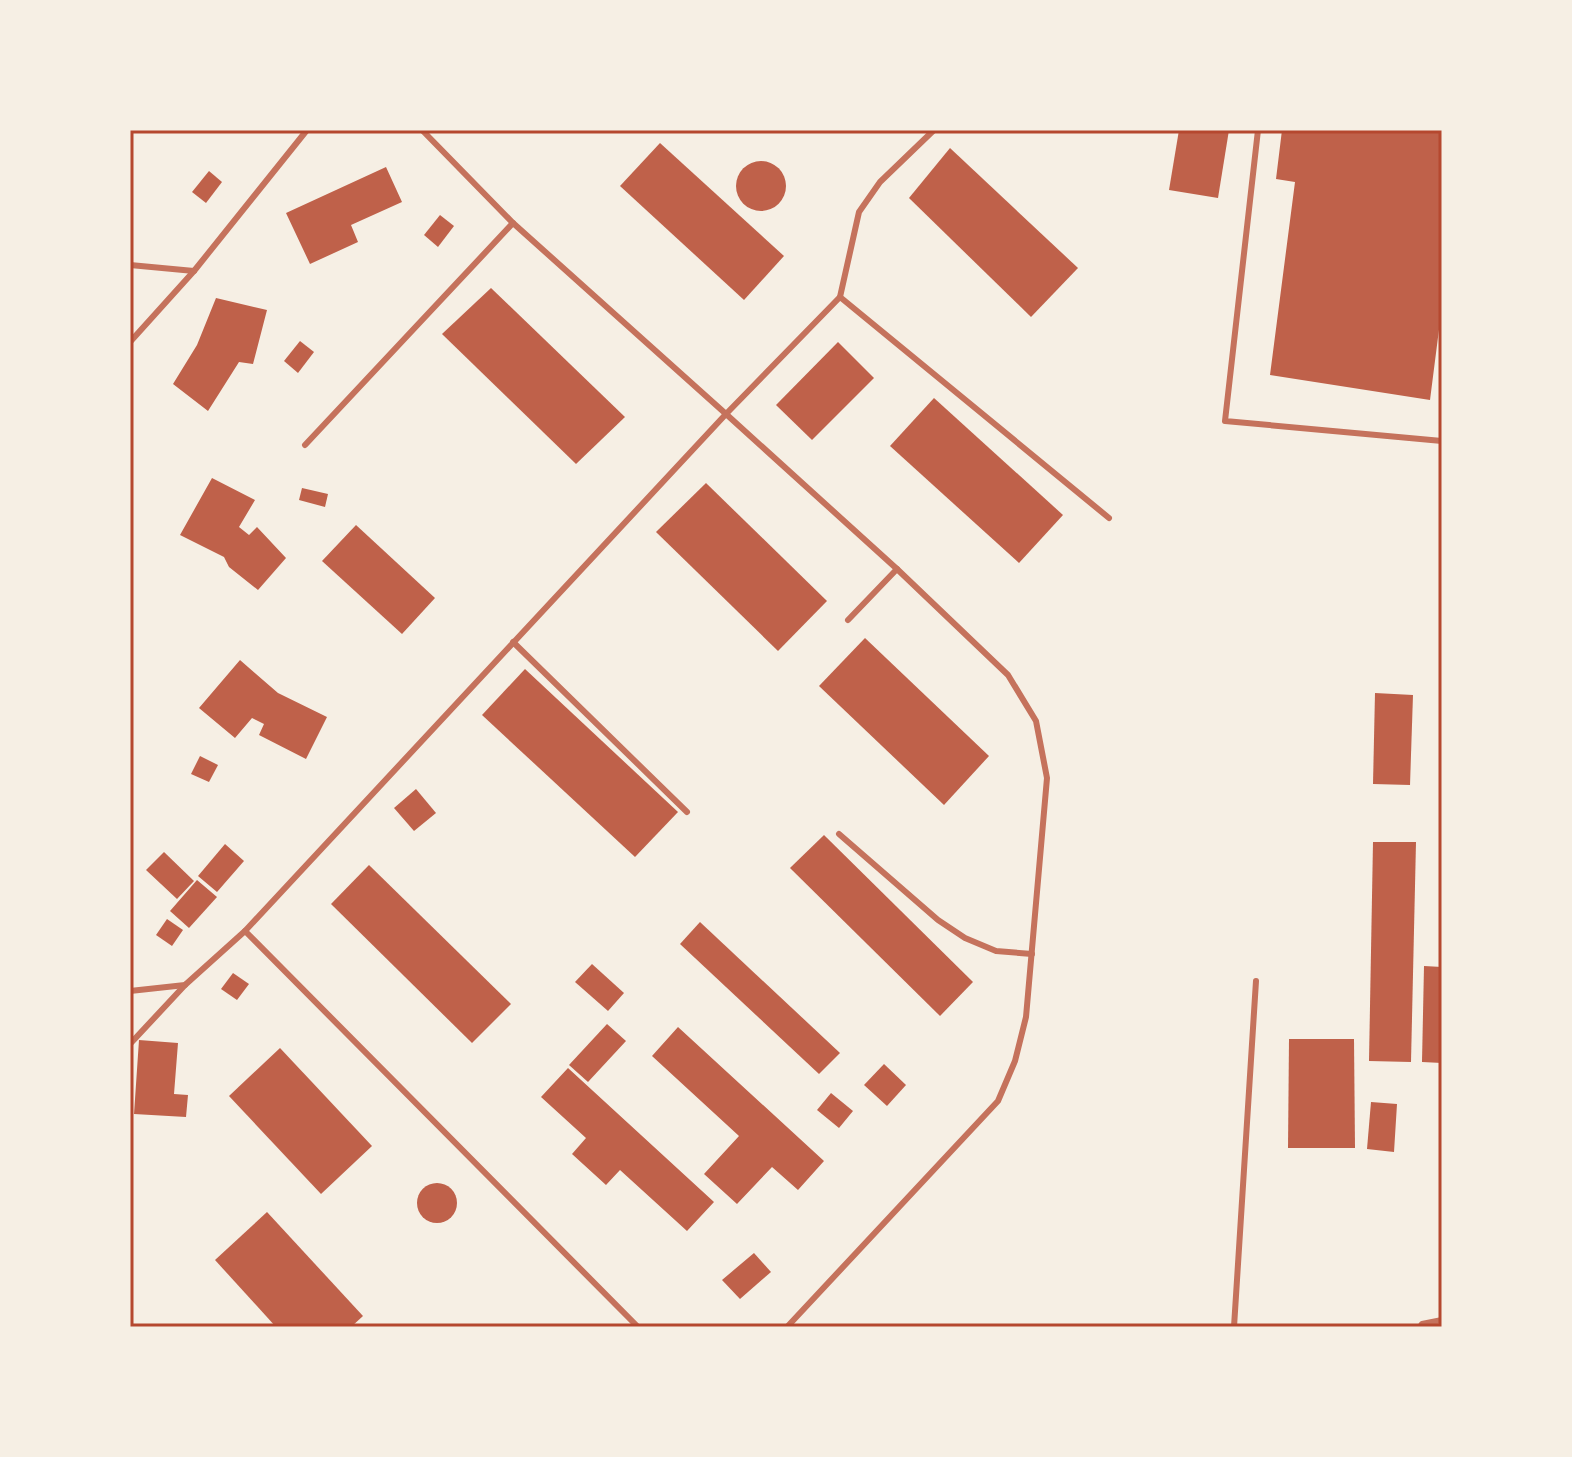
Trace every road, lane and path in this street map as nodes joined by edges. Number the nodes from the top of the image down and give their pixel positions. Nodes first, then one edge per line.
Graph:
1 (307, 130) edge
2 (422, 130) edge
3 (934, 130) edge
4 (1258, 130) edge
5 (513, 223) junction
6 (130, 265) edge
7 (194, 271) junction
8 (840, 297) junction
9 (130, 342) edge
10 (726, 414) junction
11 (1442, 441) edge
12 (305, 445) dead end
13 (1109, 518) dead end
14 (897, 569) junction
15 (848, 620) dead end
16 (513, 642) junction
17 (687, 812) dead end
18 (839, 834) dead end
19 (245, 931) junction
20 (1032, 954) junction
21 (1256, 981) dead end
22 (185, 985) junction
23 (130, 991) edge
24 (130, 1044) edge
25 (1442, 1320) edge
26 (638, 1327) edge
27 (787, 1327) edge
28 (1234, 1327) edge
29 (1420, 1327) edge

1 - 7 lane
2 - 5 lane
3 - 8 lane
4 - 11 lane
5 - 10 lane
5 - 12 lane
6 - 7 lane
7 - 9 lane
8 - 10 lane
8 - 13 lane
10 - 14 lane
10 - 16 lane
14 - 15 lane
14 - 20 lane
16 - 17 lane
16 - 19 lane
18 - 20 lane
19 - 22 lane
19 - 26 lane
20 - 27 lane
21 - 28 lane
22 - 23 lane
22 - 24 lane
25 - 29 lane

